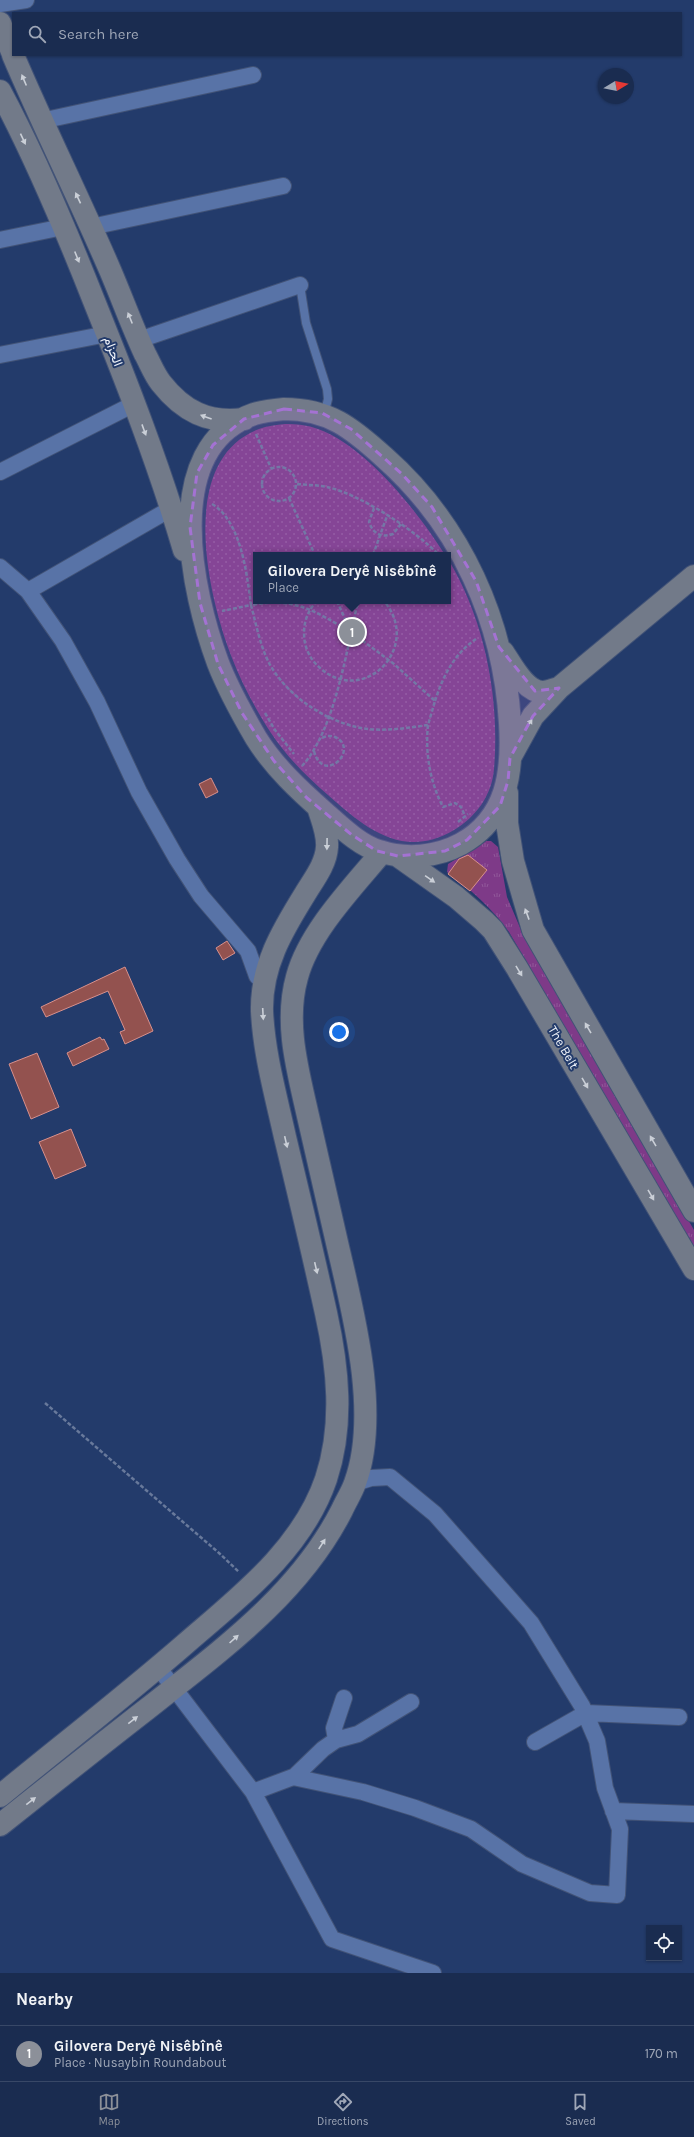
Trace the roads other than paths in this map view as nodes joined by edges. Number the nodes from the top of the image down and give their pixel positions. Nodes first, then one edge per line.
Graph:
1 (26, 0) edge
2 (0, 4) edge
3 (0, 23) edge
4 (12, 52) edge
5 (14, 56) edge
6 (253, 75) dead end
7 (0, 91) edge
8 (6, 117) edge
9 (41, 121) junction
10 (283, 186) dead end
11 (64, 227) junction
12 (91, 227) junction
13 (0, 240) edge
14 (300, 285) joint
15 (107, 334) junction
16 (139, 340) junction
17 (0, 355) edge
18 (134, 404) junction
19 (324, 414) junction
20 (253, 428) junction
21 (0, 472) edge
22 (172, 508) junction
23 (0, 568) edge
24 (690, 581) edge
25 (28, 591) junction
26 (216, 616) junction
27 (488, 646) junction
28 (559, 688) junction
29 (510, 758) junction
30 (508, 781) junction
31 (317, 806) junction
32 (390, 854) junction
33 (264, 983) junction
34 (694, 1211) edge
35 (694, 1269) edge
36 (355, 1483) junction
37 (158, 1667) junction
38 (174, 1688) junction
39 (344, 1698) dead end
40 (411, 1702) dead end
41 (586, 1714) junction
42 (679, 1717) dead end
43 (336, 1740) junction
44 (535, 1742) dead end
45 (294, 1777) junction
46 (253, 1792) junction
47 (0, 1796) edge
48 (613, 1812) junction
49 (694, 1814) edge
50 (0, 1825) edge
51 (433, 1973) edge

1 - 2 street
3 - 4 main road, الحزام
9 -> 5 main road, الحزام
6 - 9 street
7 - 8 main road, الحزام
8 -> 11 main road, الحزام
12 -> 9 main road, الحزام
10 - 12 street
11 - 13 street
11 -> 15 main road, الحزام
16 -> 12 main road, الحزام
14 - 16 street
14 - 19 lane
15 - 17 street
15 - 18 main road, الحزام
20 -> 16 main road, الحزام
18 - 21 street
18 -> 22 main road, الحزام
19 - 20 main road
19 - 27 main road
20 - 26 main road
22 - 25 street
22 - 26 main road, الحزام
23 - 25 street
24 - 28 main road
25 - 33 street
26 - 31 main road, The Belt
27 - 28 main road
27 - 29 main road
29 -> 28 main road
29 - 30 main road
30 - 32 main road
34 -> 30 main road
31 - 32 main road, The Belt
31 -> 33 main road
32 -> 35 main road, The Belt
32 - 36 main road
33 -> 37 main road
38 -> 36 main road
36 - 41 street
37 - 38 street
37 - 47 main road
38 - 46 street
50 -> 38 main road
39 - 43 street
40 - 43 street
41 - 42 street
41 - 44 street
41 - 48 street
43 - 45 street
45 - 46 street
45 - 48 street
46 - 51 street
48 - 49 street

